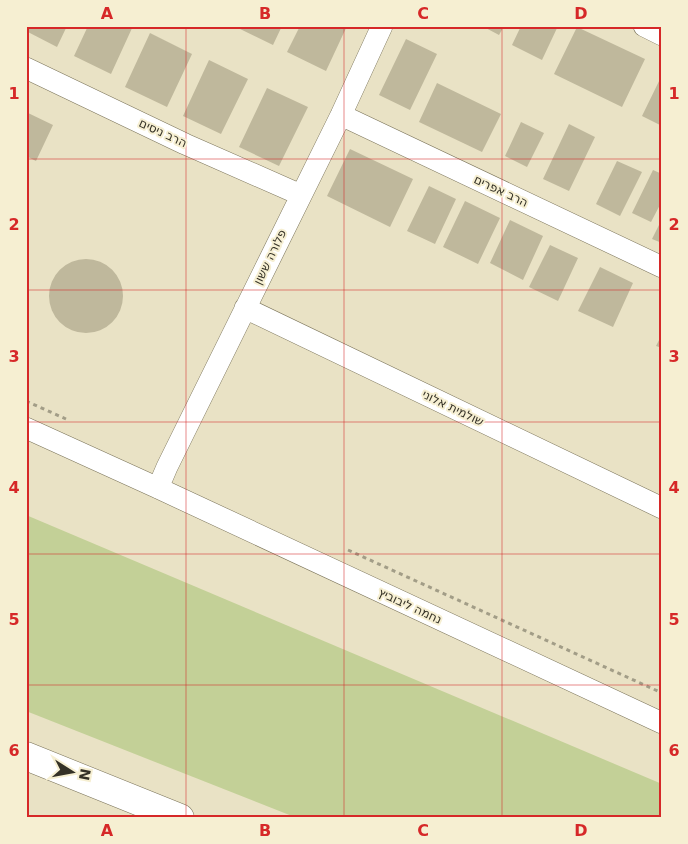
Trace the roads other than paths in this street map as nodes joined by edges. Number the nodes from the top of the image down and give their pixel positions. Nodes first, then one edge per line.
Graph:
1 (382, 26) edge
2 (644, 26) edge
3 (662, 35) edge
4 (26, 68) edge
5 (341, 115) junction
6 (301, 195) junction
7 (662, 268) edge
8 (245, 308) junction
9 (26, 428) edge
10 (158, 488) junction
11 (662, 508) edge
12 (662, 724) edge
13 (26, 756) edge
14 (180, 818) edge

1 - 5 street, פלורה ששון
2 - 3 street
4 - 6 street, הרב ניסים
5 - 6 street, פלורה ששון
5 - 7 street, הרב אפרים
6 - 8 street, פלורה ששון
8 - 10 street, פלורה ששון
8 - 11 street, שולמית אלוני
9 - 10 street, נחמה ליבוביץ
10 - 12 street, נחמה ליבוביץ
13 - 14 highway

